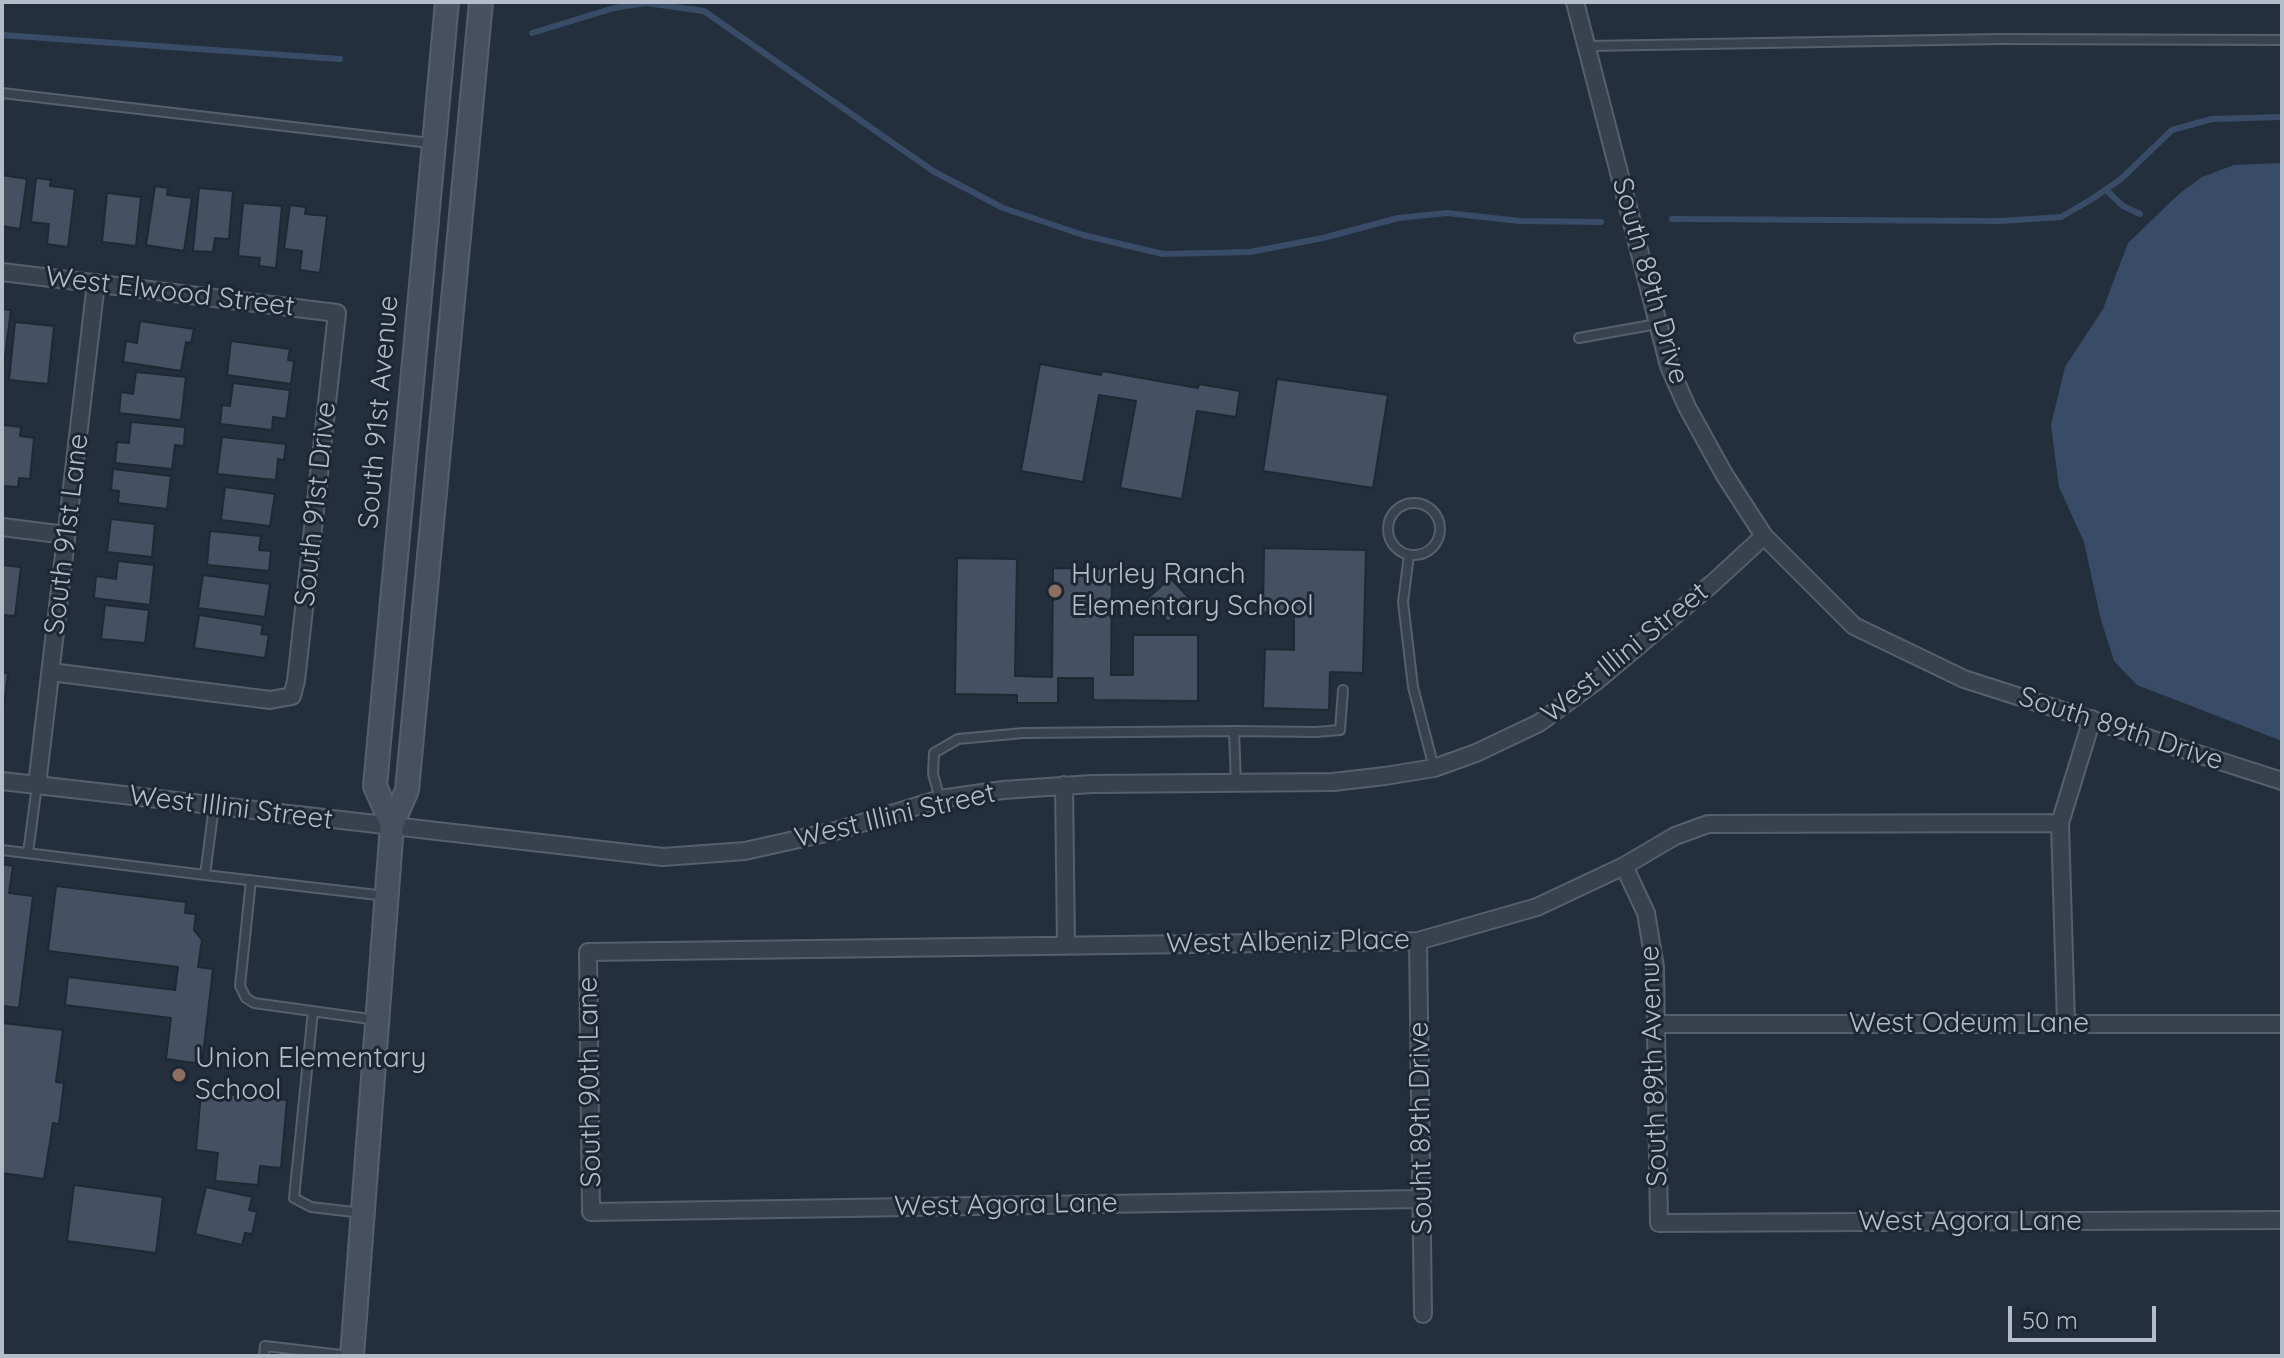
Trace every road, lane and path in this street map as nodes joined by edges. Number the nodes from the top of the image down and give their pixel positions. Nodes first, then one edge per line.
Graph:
1 (447, 2) edge
2 (481, 2) edge
3 (1575, 2) edge
4 (2282, 40) edge
5 (1586, 46) junction
6 (2, 93) edge
7 (434, 143) junction
8 (2, 272) edge
9 (96, 283) junction
10 (337, 313) joint
11 (1657, 324) junction
12 (1579, 338) dead end
13 (2, 527) edge
14 (66, 535) junction
15 (1764, 536) junction
16 (1409, 555) junction
17 (51, 672) junction
18 (1343, 690) dead end
19 (2092, 719) junction
20 (1234, 731) junction
21 (1434, 768) junction
22 (2, 781) edge
23 (2282, 781) edge
24 (1236, 784) junction
25 (37, 785) junction
26 (1064, 785) junction
27 (940, 799) junction
28 (214, 806) junction
29 (2060, 823) junction
30 (392, 825) junction
31 (2, 850) edge
32 (28, 853) junction
33 (1624, 866) junction
34 (205, 875) junction
35 (251, 880) junction
36 (387, 896) junction
37 (1418, 941) junction
38 (1066, 946) junction
39 (588, 952) joint
40 (313, 1011) junction
41 (377, 1020) junction
42 (1656, 1024) junction
43 (2066, 1024) junction
44 (2282, 1024) edge
45 (1421, 1199) junction
46 (591, 1212) joint
47 (364, 1214) junction
48 (2282, 1220) edge
49 (1659, 1223) joint
50 (1423, 1314) dead end
51 (264, 1356) edge
52 (351, 1356) edge

1 - 7 main road, South 91st Avenue
2 - 30 main road, South 91st Avenue
3 - 5 street, South 89th Drive
4 - 5 lane
5 - 11 street, South 89th Drive
6 - 7 lane
7 - 30 main road, South 91st Avenue
8 - 9 street, West Elwood Street
9 - 10 street, West Elwood Street
9 - 14 street, South 91st Lane
10 - 17 street, South 91st Drive
11 - 12 lane
11 - 15 street, South 89th Drive
13 - 14 street
14 - 17 street, South 91st Lane
15 - 19 street, South 89th Drive
15 - 21 street, West Illini Street
16 - 16 lane
16 - 21 lane
17 - 25 street, South 91st Lane
18 - 20 lane
19 - 23 street, South 89th Drive
19 - 29 street
20 - 24 lane
20 - 27 lane
21 - 24 street, West Illini Street
22 - 25 street, West Illini Street
24 - 26 street, West Illini Street
25 - 28 street, West Illini Street
25 - 32 lane
26 - 27 street, West Illini Street
26 - 38 street
27 - 30 street, West Illini Street
28 - 30 street, West Illini Street
28 - 34 lane
29 - 33 street, West Albeniz Place
29 - 43 street
30 - 36 main road, South 91st Avenue
31 - 32 lane
32 - 34 lane
33 - 37 street, West Albeniz Place
33 - 42 street, South 89th Avenue
34 - 35 lane
35 - 36 lane
35 - 40 lane
36 - 41 main road, South 91st Avenue
37 - 38 street, West Albeniz Place
37 - 45 street, Souht 89th Drive
38 - 39 street, West Albeniz Place
39 - 46 street, South 90th Lane
40 - 41 lane
40 - 47 lane
41 - 47 main road, South 91st Avenue
42 - 43 street, West Odeum Lane
42 - 49 street, South 89th Avenue
43 - 44 street, West Odeum Lane
45 - 46 street, West Agora Lane
45 - 50 street, Souht 89th Drive
47 - 52 main road, South 91st Avenue
48 - 49 street, West Agora Lane
51 - 52 lane

